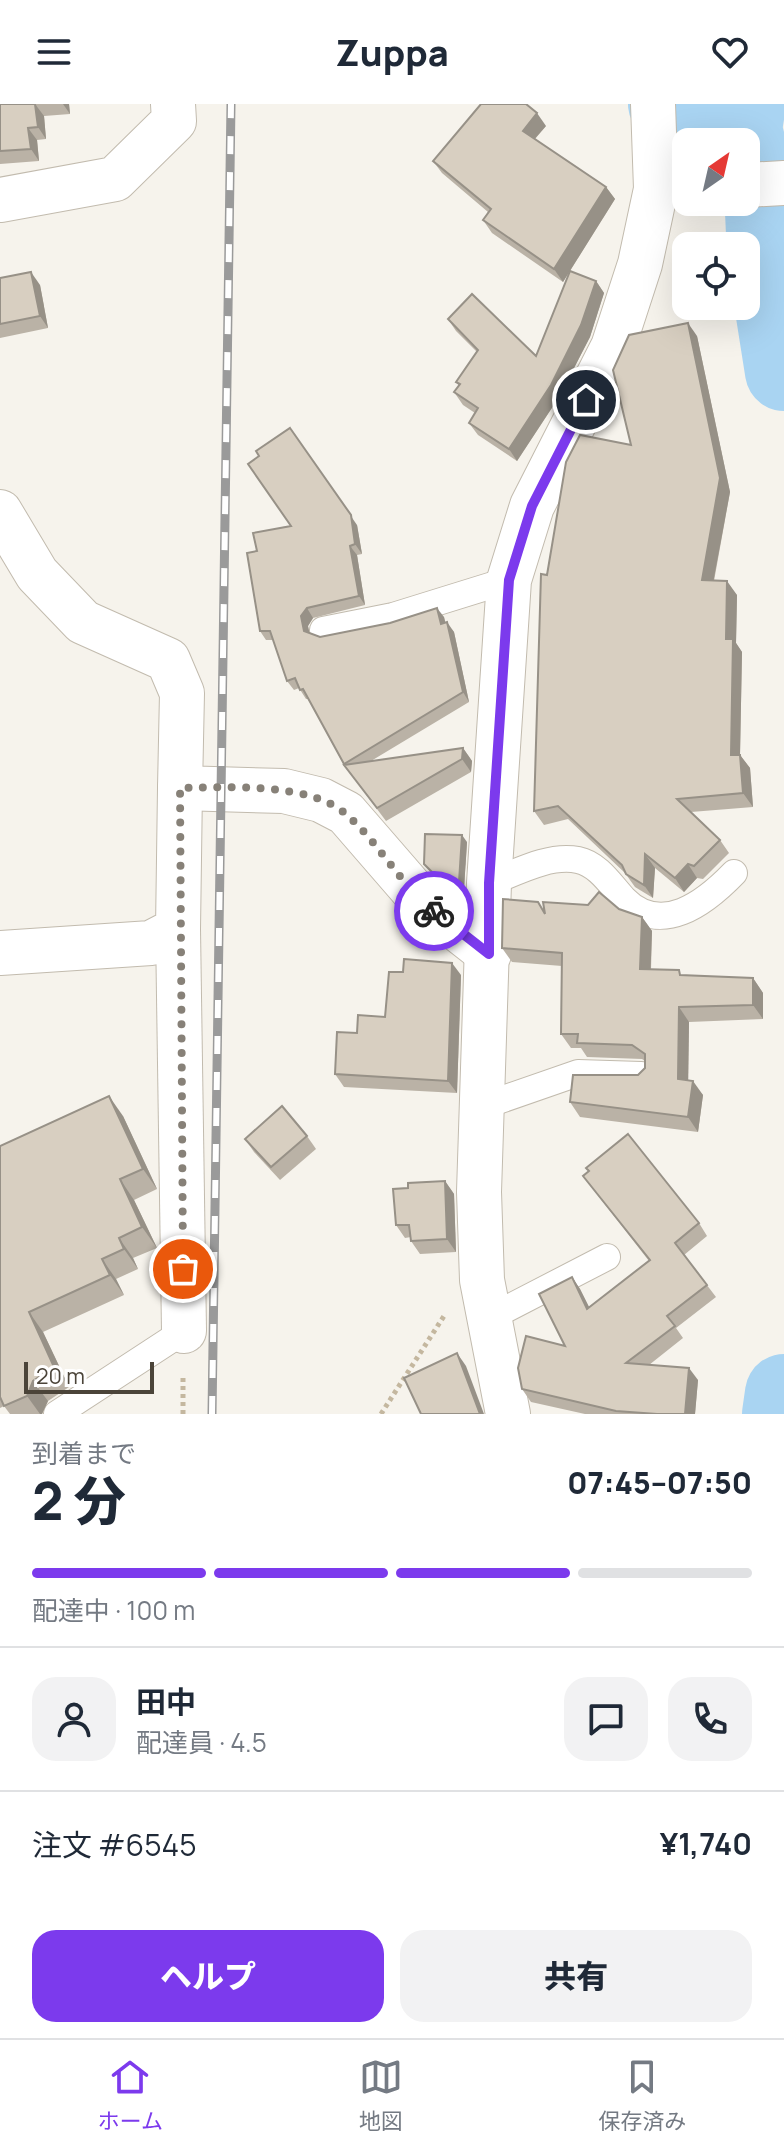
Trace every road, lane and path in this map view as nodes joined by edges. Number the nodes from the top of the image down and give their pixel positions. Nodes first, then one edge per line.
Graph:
1 (173, 104) edge
2 (653, 114) edge
3 (784, 183) edge
4 (760, 184) edge
5 (672, 185) edge
6 (672, 191) edge
7 (0, 200) edge
8 (0, 512) edge
9 (509, 580) junction
10 (323, 630) dead end
11 (180, 788) junction
12 (734, 873) dead end
13 (489, 883) junction
14 (178, 929) junction
15 (0, 953) edge
16 (489, 954) junction
17 (641, 1075) edge
18 (483, 1106) junction
19 (607, 1257) dead end
20 (486, 1299) junction
21 (184, 1331) joint
22 (57, 1414) edge
23 (381, 1414) edge
24 (508, 1414) edge

1 - 7 street
2 - 5 street
3 - 4 street
6 - 9 street
8 - 11 street
9 - 10 lane
9 - 13 street
11 - 14 street
11 - 16 street
12 - 13 lane
13 - 16 street
14 - 15 street
14 - 21 street
16 - 18 street
17 - 18 lane
18 - 20 street
19 - 20 lane
20 - 23 path
20 - 24 street
21 - 22 lane

